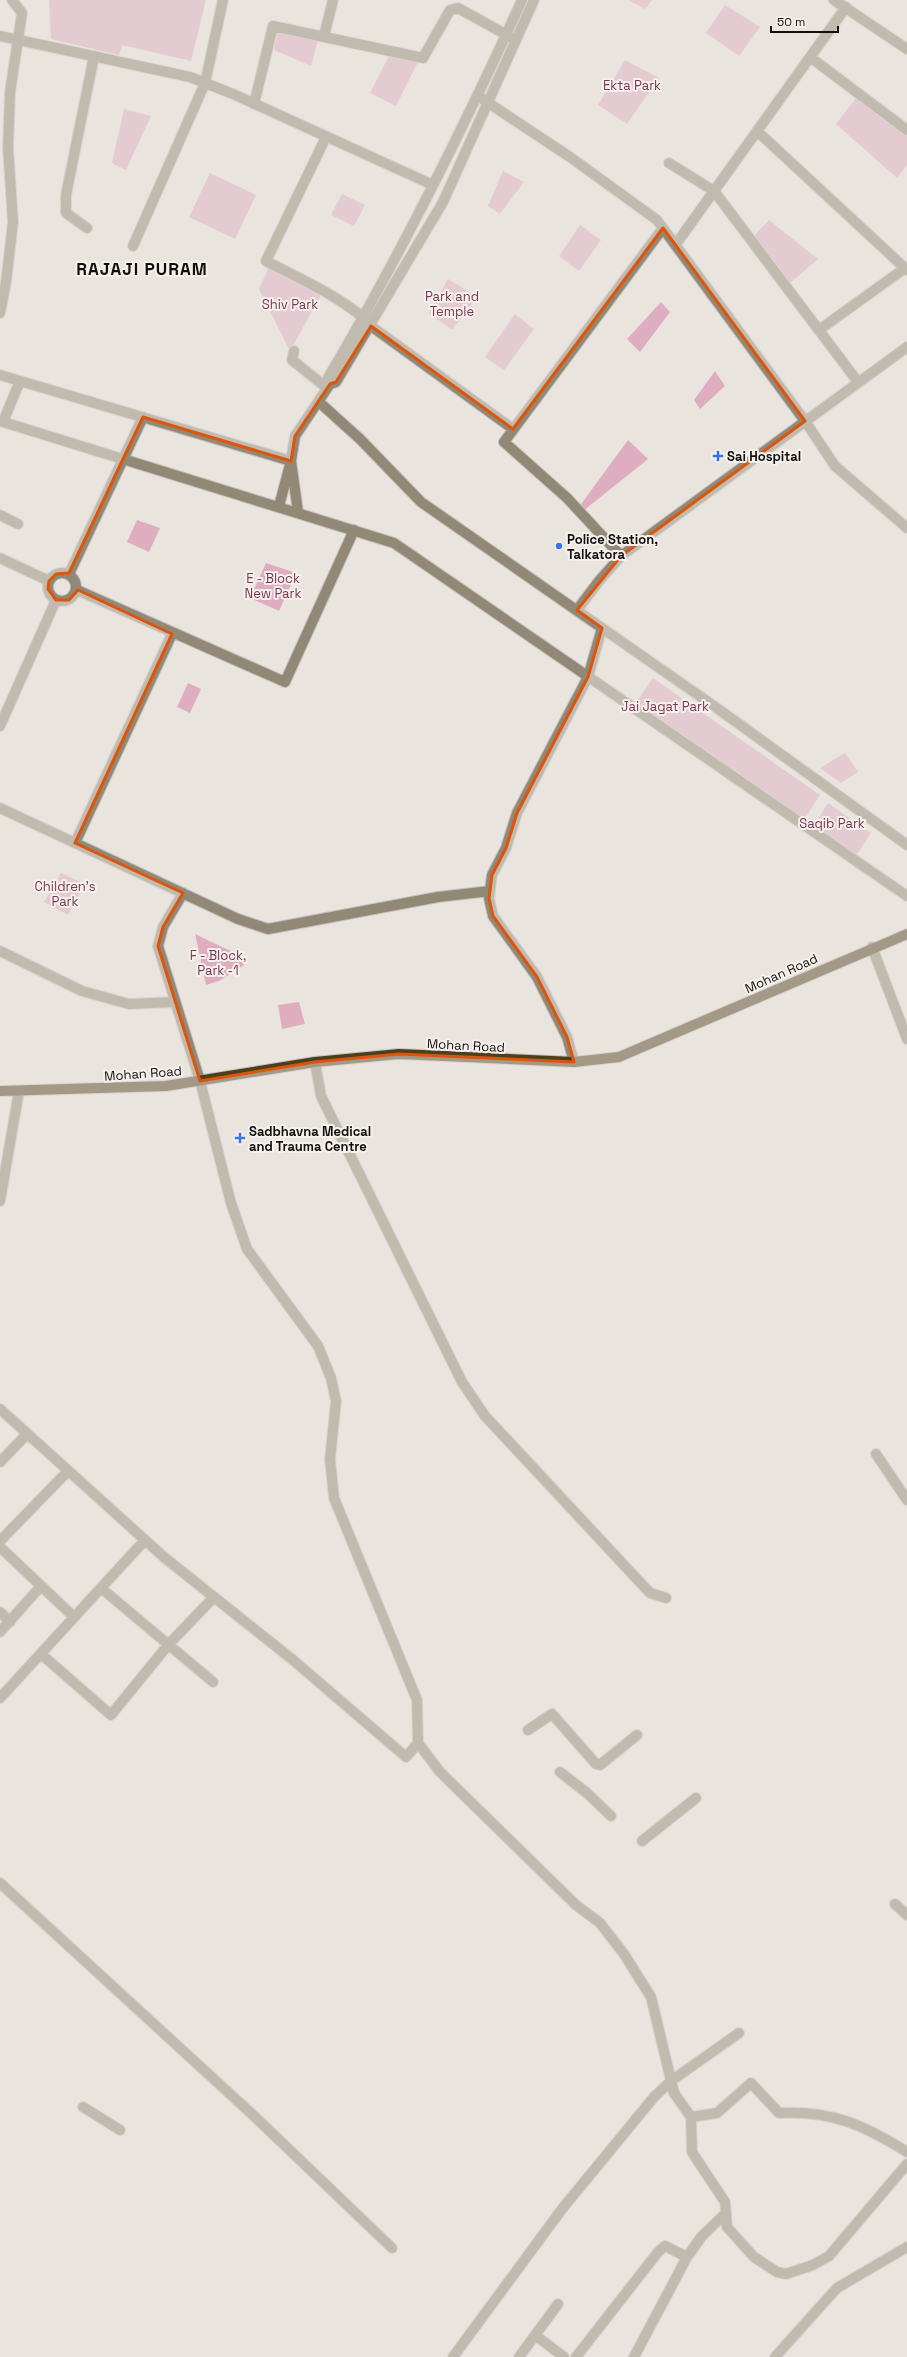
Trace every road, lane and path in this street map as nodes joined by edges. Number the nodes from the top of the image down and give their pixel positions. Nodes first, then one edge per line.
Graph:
1 (12, 0) edge
2 (223, 0) edge
3 (333, 0) edge
4 (522, 0) edge
5 (534, 0) edge
6 (834, 0) edge
7 (846, 7) junction
8 (506, 34) junction
9 (0, 36) edge
10 (324, 36) junction
11 (17, 39) junction
12 (516, 40) junction
13 (907, 49) edge
14 (94, 56) junction
15 (810, 57) junction
16 (205, 83) junction
17 (478, 96) junction
18 (488, 102) junction
19 (254, 104) junction
20 (907, 130) edge
21 (757, 131) junction
22 (326, 137) junction
23 (4, 147) edge
24 (669, 163) dead end
25 (433, 185) junction
26 (714, 191) junction
27 (87, 228) dead end
28 (663, 228) junction
29 (676, 244) junction
30 (133, 246) dead end
31 (906, 269) edge
32 (4, 270) edge
33 (0, 313) edge
34 (364, 318) junction
35 (371, 326) junction
36 (818, 330) junction
37 (907, 347) edge
38 (294, 351) dead end
39 (0, 375) edge
40 (20, 381) junction
41 (858, 382) junction
42 (329, 386) junction
43 (319, 402) junction
44 (142, 417) junction
45 (805, 420) junction
46 (1, 421) edge
47 (513, 429) junction
48 (123, 458) junction
49 (291, 461) junction
50 (279, 506) junction
51 (298, 512) junction
52 (0, 515) edge
53 (18, 524) dead end
54 (907, 528) edge
55 (354, 530) junction
56 (621, 556) junction
57 (0, 558) edge
58 (69, 574) junction
59 (49, 581) junction
60 (77, 590) junction
61 (56, 600) junction
62 (577, 610) junction
63 (602, 628) junction
64 (172, 634) junction
65 (588, 677) junction
66 (0, 726) edge
67 (0, 808) edge
68 (75, 843) junction
69 (907, 845) edge
70 (490, 891) junction
71 (183, 893) junction
72 (907, 896) edge
73 (907, 934) edge
74 (872, 947) junction
75 (0, 951) edge
76 (174, 1002) junction
77 (907, 1039) edge
78 (315, 1062) junction
79 (574, 1062) junction
80 (200, 1081) junction
81 (0, 1091) edge
82 (19, 1091) junction
83 (0, 1201) edge
84 (0, 1409) edge
85 (27, 1434) junction
86 (876, 1454) dead end
87 (0, 1462) edge
88 (68, 1471) junction
89 (907, 1500) edge
90 (145, 1540) junction
91 (0, 1541) edge
92 (0, 1547) edge
93 (41, 1586) junction
94 (100, 1588) junction
95 (214, 1597) junction
96 (666, 1598) dead end
97 (0, 1612) edge
98 (74, 1617) junction
99 (10, 1622) junction
100 (0, 1632) edge
101 (168, 1645) junction
102 (41, 1654) junction
103 (213, 1682) dead end
104 (0, 1698) edge
105 (528, 1730) dead end
106 (637, 1736) dead end
107 (418, 1743) junction
108 (560, 1772) dead end
109 (696, 1798) dead end
110 (612, 1816) dead end
111 (642, 1841) dead end
112 (0, 1883) edge
113 (895, 1904) dead end
114 (907, 1915) edge
115 (740, 2033) dead end
116 (671, 2082) junction
117 (84, 2107) dead end
118 (691, 2117) junction
119 (120, 2130) dead end
120 (907, 2152) edge
121 (907, 2164) edge
122 (726, 2213) junction
123 (907, 2247) edge
124 (392, 2248) dead end
125 (687, 2257) junction
126 (558, 2304) dead end
127 (535, 2335) junction
128 (453, 2357) edge
129 (519, 2357) edge
130 (564, 2357) edge
131 (576, 2357) edge
132 (634, 2357) edge
133 (775, 2357) edge

1 - 11 street
2 - 16 street
3 - 10 street
4 - 8 street
5 - 12 street
6 - 7 street
7 - 13 street
7 - 15 street
8 - 10 street
8 - 12 street
8 - 17 street
9 - 11 street
10 - 19 street
11 - 14 street
11 - 23 street
12 - 18 street
14 - 16 street
14 - 27 street
15 - 20 street
15 - 21 street
16 - 19 street
16 - 30 street
17 - 18 street
17 - 25 street
18 - 28 street
18 - 35 street
19 - 22 street
21 - 26 street
21 - 31 street
22 - 25 street
22 - 34 street
23 - 32 street
24 - 26 street
25 - 34 street
26 - 29 street
26 - 36 street
28 - 29 street
28 - 47 street
29 - 45 street
31 - 36 street
32 - 33 street
34 - 35 street
34 - 42 street
35 - 42 street
35 - 47 street
36 - 41 street
37 - 41 street
38 - 42 street
39 - 40 street
40 - 44 street
40 - 46 street
41 - 45 street
42 - 43 street
43 - 49 street
43 - 62 street
44 - 48 street
44 - 49 street
45 - 54 street
45 - 56 street
46 - 48 street
47 - 56 street
48 - 50 street
48 - 58 street
49 - 50 street
49 - 51 street
50 - 51 street
51 - 55 street
52 - 53 street
55 - 64 street
55 - 65 street
56 - 62 street
57 - 59 street
58 - 59 street
58 - 60 street
59 - 61 street
60 - 61 street
60 - 64 street
61 - 66 street
62 - 63 street
63 - 65 street
63 - 69 street
64 - 68 street
65 - 70 street
65 - 72 street
67 - 68 street
68 - 71 street
70 - 71 street
70 - 79 street
71 - 76 street
73 - 74 main road, Mohan Road
74 - 77 street
74 - 79 main road, Mohan Road
75 - 76 street
76 - 80 street
78 - 79 main road, Mohan Road
78 - 80 main road, Mohan Road
78 - 96 street
80 - 82 main road, Mohan Road
80 - 107 street
81 - 82 main road, Mohan Road
82 - 83 street
84 - 85 street
85 - 87 street
85 - 88 street
86 - 89 street
88 - 90 street
88 - 91 street
90 - 94 street
90 - 95 street
92 - 93 street
93 - 98 street
93 - 99 street
94 - 98 street
94 - 101 street
95 - 101 street
95 - 107 street
97 - 99 street
98 - 102 street
99 - 100 street
101 - 102 street
101 - 103 street
102 - 104 street
105 - 106 street
107 - 116 street
108 - 110 street
109 - 111 street
112 - 124 street
113 - 114 street
115 - 116 street
116 - 118 street
116 - 128 street
117 - 119 street
118 - 120 street
118 - 122 street
121 - 122 street
122 - 125 street
123 - 133 street
125 - 131 street
125 - 132 street
126 - 127 street
127 - 129 street
127 - 130 street

